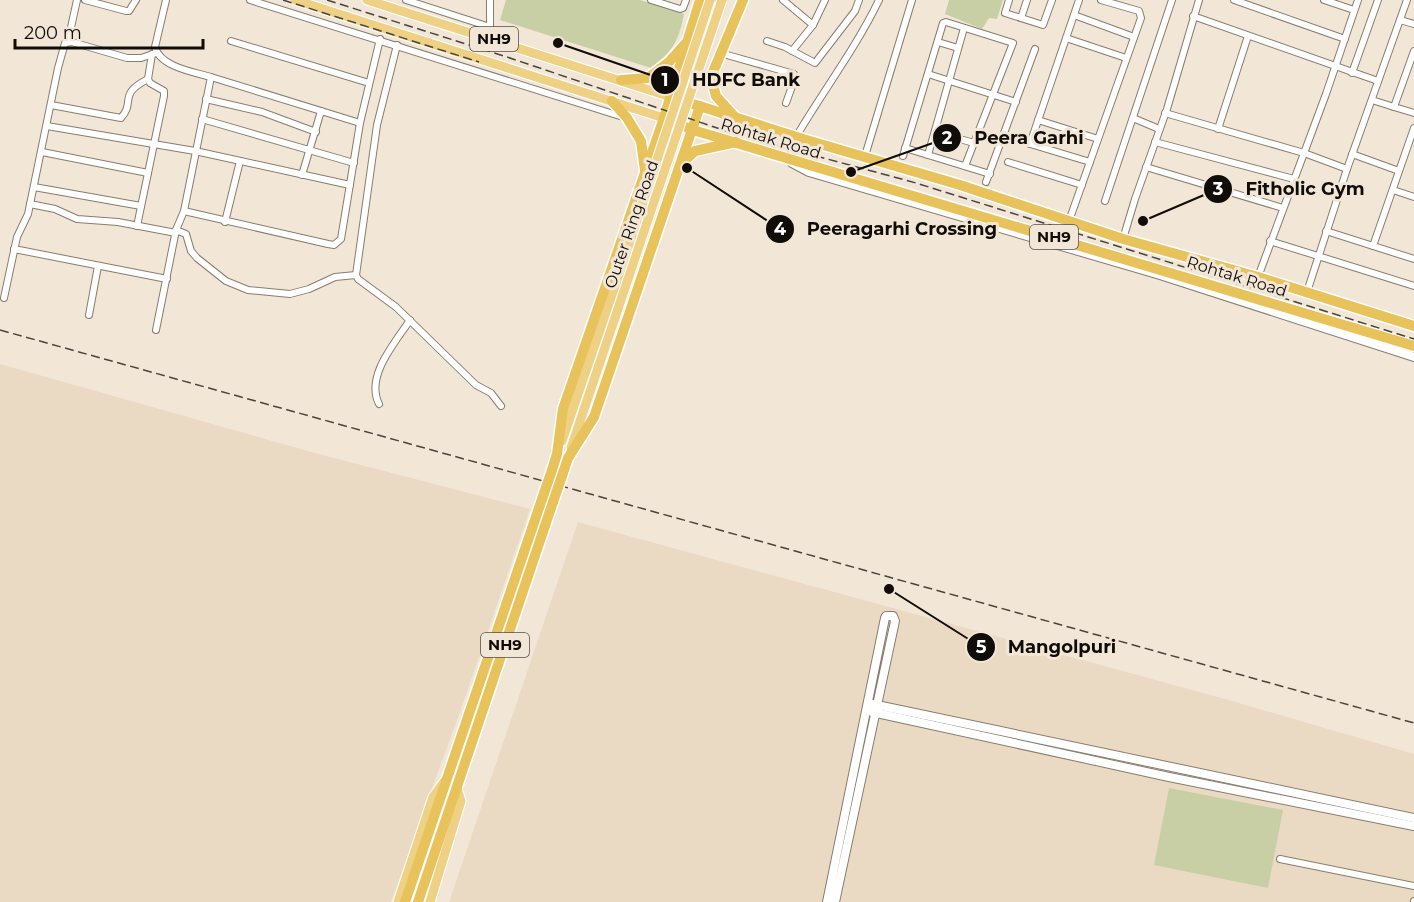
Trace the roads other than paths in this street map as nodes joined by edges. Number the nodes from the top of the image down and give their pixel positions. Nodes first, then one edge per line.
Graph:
1 (76, 0) edge
2 (85, 0) edge
3 (136, 0) edge
4 (166, 0) edge
5 (250, 0) edge
6 (295, 0) edge
7 (367, 0) edge
8 (406, 0) edge
9 (490, 0) edge
10 (651, 0) edge
11 (686, 0) edge
12 (700, 0) edge
13 (710, 0) edge
14 (722, 0) edge
15 (743, 0) edge
16 (783, 0) edge
17 (825, 0) edge
18 (859, 0) edge
19 (879, 0) edge
20 (912, 0) edge
21 (1009, 0) edge
22 (1027, 0) edge
23 (1052, 0) edge
24 (1079, 0) edge
25 (1101, 0) edge
26 (1172, 0) edge
27 (1199, 0) edge
28 (1234, 0) edge
29 (1324, 0) edge
30 (1358, 0) edge
31 (1378, 0) edge
32 (1407, 0) edge
33 (1354, 10) junction
34 (1074, 15) junction
35 (1193, 16) junction
36 (1021, 18) junction
37 (1400, 20) junction
38 (1414, 24) edge
39 (813, 25) junction
40 (490, 27) junction
41 (964, 28) junction
42 (1248, 36) junction
43 (487, 37) junction
44 (1134, 37) junction
45 (1066, 38) junction
46 (380, 39) junction
47 (1345, 39) junction
48 (68, 41) junction
49 (231, 41) dead end
50 (688, 41) junction
51 (767, 41) dead end
52 (938, 42) junction
53 (398, 45) junction
54 (958, 48) junction
55 (1035, 49) dead end
56 (792, 51) junction
57 (1414, 51) edge
58 (154, 53) junction
59 (720, 53) junction
60 (1126, 58) junction
61 (502, 66) junction
62 (1335, 67) junction
63 (1352, 73) junction
64 (928, 74) junction
65 (211, 77) junction
66 (499, 77) junction
67 (148, 79) junction
68 (621, 80) junction
69 (949, 81) junction
70 (1378, 81) junction
71 (369, 83) junction
72 (993, 95) junction
73 (671, 97) junction
74 (206, 99) junction
75 (1372, 100) junction
76 (612, 101) junction
77 (1016, 102) junction
78 (786, 103) dead end
79 (51, 105) junction
80 (700, 106) junction
81 (1394, 106) junction
82 (321, 111) junction
83 (1165, 113) junction
84 (1414, 113) edge
85 (202, 118) junction
86 (627, 118) junction
87 (664, 118) junction
88 (736, 118) junction
89 (1133, 118) junction
90 (1038, 120) junction
91 (360, 123) junction
92 (47, 126) junction
93 (1414, 128) edge
94 (1159, 129) junction
95 (1218, 129) junction
96 (693, 130) junction
97 (316, 132) junction
98 (934, 132) junction
99 (796, 137) junction
100 (1014, 139) dead end
101 (1098, 139) junction
102 (736, 142) junction
103 (1155, 142) junction
104 (974, 143) junction
105 (154, 144) junction
106 (1030, 144) junction
107 (905, 148) junction
108 (310, 150) junction
109 (195, 151) junction
110 (42, 152) junction
111 (1304, 153) junction
112 (928, 154) junction
113 (1352, 154) junction
114 (865, 156) junction
115 (903, 156) dead end
116 (783, 157) junction
117 (240, 161) junction
118 (1008, 162) dead end
119 (1090, 162) junction
120 (354, 163) junction
121 (681, 164) junction
122 (965, 166) junction
123 (1146, 167) junction
124 (1347, 169) junction
125 (1399, 171) junction
126 (148, 173) junction
127 (645, 173) junction
128 (990, 174) junction
129 (302, 175) junction
130 (1294, 179) junction
131 (986, 182) dead end
132 (350, 185) junction
133 (1082, 185) junction
134 (34, 187) junction
135 (640, 187) junction
136 (1393, 190) junction
137 (670, 197) junction
138 (1414, 197) edge
139 (1105, 201) dead end
140 (30, 204) junction
141 (141, 206) junction
142 (1283, 208) junction
143 (184, 211) junction
144 (1069, 221) junction
145 (225, 222) junction
146 (137, 226) junction
147 (176, 231) junction
148 (1326, 231) junction
149 (1123, 239) junction
150 (1270, 241) junction
151 (1373, 246) junction
152 (14, 249) junction
153 (1318, 256) junction
154 (1414, 259) edge
155 (98, 266) junction
156 (356, 275) junction
157 (1258, 276) junction
158 (167, 279) junction
159 (1414, 286) edge
160 (1308, 287) junction
161 (4, 298) dead end
162 (1304, 312) junction
163 (89, 315) dead end
164 (410, 320) junction
165 (1308, 323) junction
166 (1414, 326) edge
167 (156, 330) dead end
168 (1414, 346) edge
169 (1414, 357) edge
170 (379, 404) dead end
171 (501, 406) dead end
172 (562, 456) junction
173 (872, 708) junction
174 (447, 779) junction
175 (457, 788) junction
176 (1414, 818) edge
177 (1414, 826) edge
178 (1280, 859) dead end
179 (1414, 886) edge
180 (398, 902) edge
181 (405, 902) edge
182 (418, 902) edge
183 (430, 902) edge
184 (827, 902) edge
185 (835, 902) edge

1 - 48 street
2 - 3 street
4 - 58 street
5 - 46 street
6 - 61 main road, Rohtak Road / NH9
7 - 43 main road, Rohtak Road / NH9
8 - 40 street
9 - 40 street
10 - 11 street
12 - 50 highway, Outer Ring Road
13 - 172 main road, Outer Ring Road, bridge
14 - 172 main road, Outer Ring Road, bridge
15 - 59 highway
16 - 39 street
17 - 39 street
18 - 56 street
19 - 99 street
20 - 114 street
21 - 36 street
22 - 36 street
23 - 36 street
24 - 34 street
25 - 44 street
26 - 89 street
27 - 35 street
28 - 47 street
29 - 33 street
30 - 33 street
31 - 63 street
32 - 37 street
33 - 47 street
34 - 44 street
34 - 45 street
35 - 42 street
35 - 83 street
37 - 38 street
37 - 70 street
39 - 56 street
40 - 43 street
41 - 52 street
41 - 54 street
41 - 72 street
42 - 62 street
42 - 95 street
43 - 68 main road, Rohtak Road / NH9
44 - 60 street
45 - 60 street
45 - 90 street
46 - 53 street
46 - 71 street
47 - 62 street
48 - 58 street
48 - 79 street
49 - 71 street
50 - 68 highway
50 - 73 highway, Outer Ring Road
51 - 56 street
52 - 54 street
52 - 64 street
53 - 66 street
53 - 156 street
54 - 69 street
55 - 77 street
57 - 81 street
58 - 65 street
58 - 67 street
59 - 78 street
59 - 88 highway
60 - 101 street
61 - 66 street
61 - 76 main road, Rohtak Road / NH9
62 - 63 street
62 - 111 street
63 - 70 street
64 - 69 street
64 - 107 street
65 - 74 street
65 - 82 street
66 - 86 street
67 - 79 street
67 - 105 street
68 - 73 main road, Rohtak Road / NH9
69 - 72 street
69 - 98 street
70 - 75 street
71 - 91 street
72 - 77 street
72 - 104 street
73 - 80 highway, Rohtak Road / NH9
73 - 87 highway, Outer Ring Road
74 - 85 street
74 - 97 street
75 - 81 street
75 - 113 street
76 - 86 highway
76 - 87 main road, Rohtak Road / NH9
77 - 128 street
79 - 92 street
80 - 88 highway, Rohtak Road / NH9
80 - 96 highway, Outer Ring Road
81 - 84 street
82 - 91 street
82 - 97 street
83 - 94 street
83 - 95 street
85 - 108 street
85 - 109 street
86 - 127 highway
87 - 96 highway, Rohtak Road / NH9
87 - 127 highway, Outer Ring Road
88 - 99 highway, Rohtak Road / NH9
89 - 94 street
89 - 139 street
90 - 101 street
90 - 106 street
91 - 120 street
92 - 105 street
92 - 110 street
93 - 125 street
94 - 103 street
95 - 111 street
96 - 102 highway, Rohtak Road / NH9
96 - 121 highway, Outer Ring Road
97 - 108 street
98 - 104 street
98 - 112 street
99 - 114 highway, Rohtak Road / NH9
100 - 106 street
101 - 119 street
102 - 116 highway, Rohtak Road / NH9
102 - 121 highway
103 - 123 street
103 - 130 street
104 - 122 street
105 - 109 street
105 - 126 street
106 - 119 street
107 - 112 street
107 - 115 street
108 - 120 street
108 - 129 street
109 - 117 street
109 - 143 street
110 - 126 street
110 - 134 street
111 - 124 street
111 - 130 street
112 - 122 street
113 - 124 street
113 - 125 street
114 - 144 highway, Rohtak Road / NH9
116 - 162 highway, Rohtak Road / NH9
116 - 165 street
117 - 129 street
117 - 145 street
118 - 133 street
119 - 133 street
120 - 132 street
121 - 137 highway, Outer Ring Road
122 - 128 street
123 - 142 street
123 - 149 street
124 - 148 street
125 - 136 street
126 - 141 street
127 - 135 highway, Outer Ring Road
128 - 131 street
129 - 132 street
130 - 142 street
132 - 145 street
133 - 144 street
134 - 140 street
134 - 141 street
135 - 137 highway
135 - 172 highway, Outer Ring Road
136 - 138 street
136 - 151 street
137 - 172 highway, Outer Ring Road
140 - 146 street
140 - 152 street
141 - 146 street
142 - 150 street
143 - 145 street
143 - 147 street
144 - 149 highway, Rohtak Road / NH9
146 - 147 street
147 - 156 street
147 - 158 street
148 - 151 street
148 - 153 street
149 - 157 highway, Rohtak Road / NH9
150 - 153 street
150 - 157 street
151 - 154 street
152 - 155 street
152 - 161 street
153 - 159 street
153 - 160 street
155 - 158 street
155 - 163 street
156 - 164 street
157 - 160 highway, Rohtak Road / NH9
158 - 167 street
160 - 166 highway, Rohtak Road / NH9
162 - 165 highway
162 - 168 highway, Rohtak Road / NH9
164 - 170 street
164 - 171 street
165 - 169 street
172 - 174 highway, Outer Ring Road, bridge
172 - 175 highway, Outer Ring Road / NH9, bridge
173 - 173 street
173 - 176 street
173 - 177 street
173 - 184 street
173 - 185 street
174 - 180 main road
174 - 181 highway, Outer Ring Road
175 - 182 highway, NH9
175 - 183 main road, Outer Ring Road
178 - 179 street

